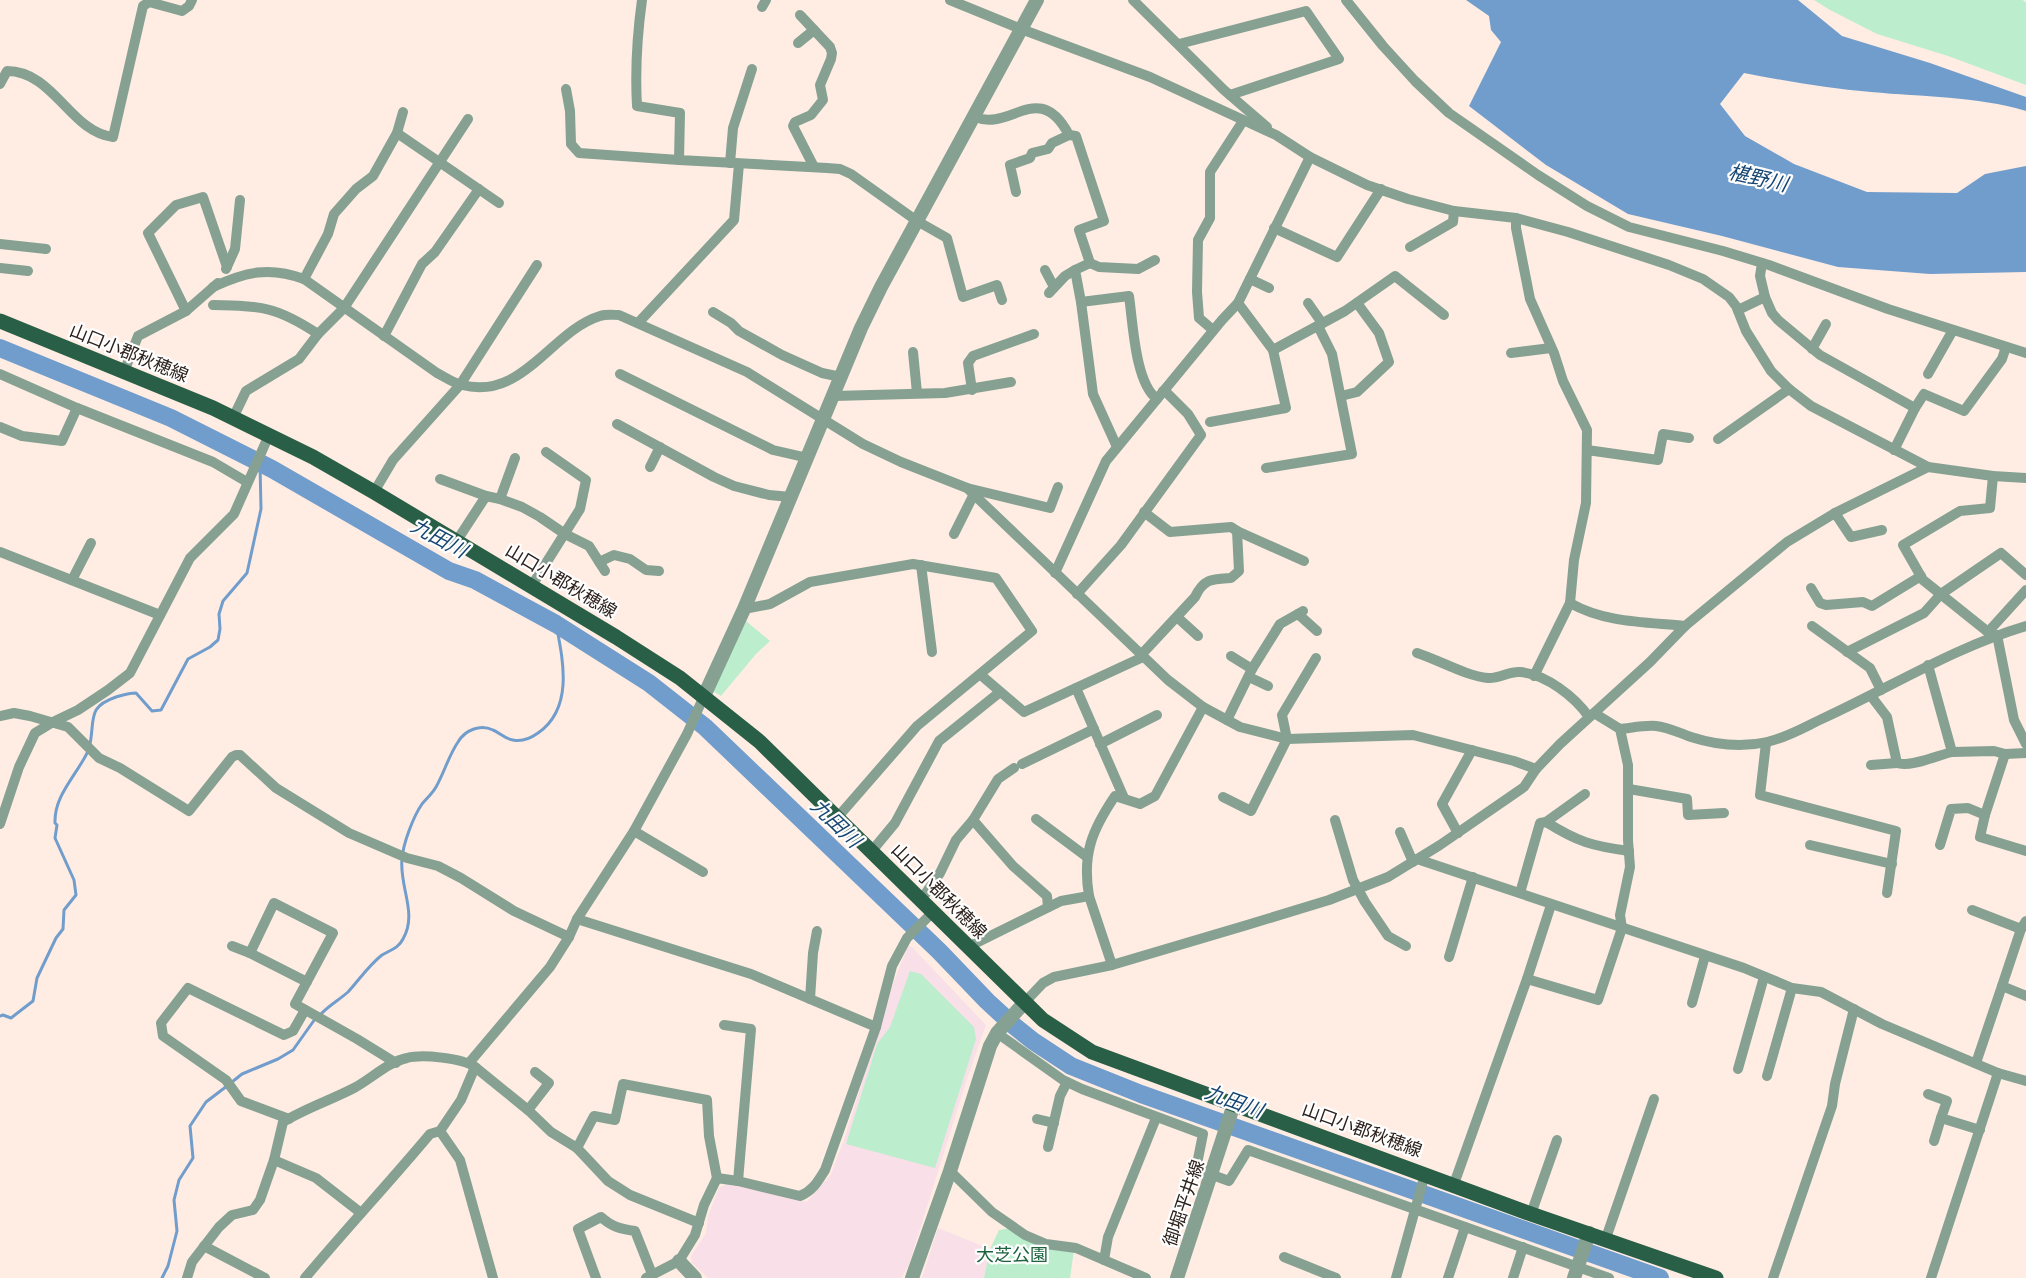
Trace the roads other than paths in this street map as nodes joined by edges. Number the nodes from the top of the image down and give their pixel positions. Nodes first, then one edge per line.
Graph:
1 (192, 0) edge
2 (642, 0) edge
3 (950, 0) edge
4 (1037, 0) edge
5 (1133, 0) edge
6 (1346, 0) edge
7 (800, 15) dead end
8 (1021, 29) junction
9 (814, 30) junction
10 (798, 43) dead end
11 (1179, 44) junction
12 (752, 69) dead end
13 (0, 84) edge
14 (566, 89) dead end
15 (1230, 94) junction
16 (403, 112) dead end
17 (975, 117) junction
18 (468, 119) dead end
19 (1243, 121) junction
20 (397, 133) junction
21 (1069, 135) junction
22 (1276, 135) junction
23 (1310, 157) junction
24 (679, 160) junction
25 (440, 161) junction
26 (735, 164) junction
27 (814, 167) junction
28 (479, 189) junction
29 (1381, 189) junction
30 (1016, 192) dead end
31 (240, 200) dead end
32 (499, 202) dead end
33 (1455, 211) junction
34 (1516, 218) junction
35 (917, 221) junction
36 (1274, 228) junction
37 (0, 244) edge
38 (1410, 247) dead end
39 (46, 249) dead end
40 (1155, 260) dead end
41 (1090, 263) junction
42 (1762, 263) junction
43 (537, 265) dead end
44 (227, 267) junction
45 (0, 268) edge
46 (1045, 270) dead end
47 (1074, 270) junction
48 (28, 271) dead end
49 (304, 279) junction
50 (1250, 279) junction
51 (213, 287) junction
52 (1269, 288) dead end
53 (1765, 297) junction
54 (1002, 300) dead end
55 (1081, 302) junction
56 (1238, 303) junction
57 (1308, 303) dead end
58 (1357, 303) junction
59 (213, 305) dead end
60 (344, 308) junction
61 (1738, 310) junction
62 (186, 311) junction
63 (713, 312) dead end
64 (1444, 315) dead end
65 (0, 321) edge
66 (639, 322) junction
67 (1320, 324) junction
68 (1826, 324) dead end
69 (1213, 330) junction
70 (1953, 330) junction
71 (318, 334) junction
72 (1034, 334) dead end
73 (384, 336) junction
74 (2006, 347) junction
75 (1551, 348) junction
76 (1812, 349) junction
77 (1274, 350) junction
78 (913, 352) dead end
79 (1511, 353) dead end
80 (2026, 353) edge
81 (124, 372) junction
82 (0, 374) edge
83 (620, 374) dead end
84 (1928, 374) dead end
85 (841, 377) junction
86 (1011, 382) dead end
87 (460, 385) junction
88 (1789, 389) junction
89 (972, 390) junction
90 (917, 393) junction
91 (1160, 395) junction
92 (834, 396) junction
93 (1341, 396) junction
94 (77, 408) junction
95 (1915, 408) junction
96 (233, 418) junction
97 (824, 421) junction
98 (1210, 422) dead end
99 (617, 424) dead end
100 (0, 428) edge
101 (1689, 438) dead end
102 (1718, 439) dead end
103 (267, 440) junction
104 (660, 447) junction
105 (1117, 447) junction
106 (1587, 450) junction
107 (1894, 450) junction
108 (546, 452) dead end
109 (515, 458) dead end
110 (808, 458) junction
111 (650, 467) dead end
112 (1928, 467) junction
113 (1266, 468) dead end
114 (1993, 476) junction
115 (2026, 478) edge
116 (248, 479) junction
117 (440, 479) dead end
118 (1058, 487) dead end
119 (970, 491) junction
120 (374, 492) junction
121 (486, 496) junction
122 (791, 497) junction
123 (500, 499) junction
124 (1144, 512) junction
125 (1835, 513) junction
126 (1882, 530) dead end
127 (1237, 531) junction
128 (565, 534) junction
129 (954, 534) dead end
130 (456, 542) junction
131 (91, 543) dead end
132 (0, 552) edge
133 (1304, 561) dead end
134 (921, 565) junction
135 (659, 571) dead end
136 (1055, 573) junction
137 (2026, 575) edge
138 (1921, 576) junction
139 (72, 580) junction
140 (531, 587) junction
141 (1811, 588) dead end
142 (2026, 590) edge
143 (1077, 594) junction
144 (1941, 594) junction
145 (1570, 603) junction
146 (744, 609) junction
147 (160, 615) junction
148 (1177, 617) junction
149 (1685, 626) junction
150 (1812, 626) dead end
151 (2026, 626) edge
152 (1317, 631) dead end
153 (1993, 634) junction
154 (1198, 636) dead end
155 (932, 652) dead end
156 (1847, 652) junction
157 (1417, 653) dead end
158 (1142, 656) junction
159 (1231, 656) dead end
160 (1316, 658) dead end
161 (1928, 665) junction
162 (1251, 673) junction
163 (982, 676) dead end
164 (1534, 676) junction
165 (1268, 686) dead end
166 (1076, 688) junction
167 (1000, 692) junction
168 (1876, 693) junction
169 (702, 702) junction
170 (1203, 707) junction
171 (1158, 715) dead end
172 (1592, 715) junction
173 (0, 716) edge
174 (1227, 720) junction
175 (53, 722) junction
176 (1094, 729) junction
177 (1620, 729) junction
178 (1287, 740) junction
179 (1766, 742) junction
180 (1100, 744) junction
181 (2026, 744) edge
182 (1472, 750) junction
183 (1952, 752) junction
184 (2026, 753) edge
185 (2005, 754) junction
186 (1897, 763) junction
187 (1871, 765) dead end
188 (1536, 769) junction
189 (1629, 789) junction
190 (1585, 795) dead end
191 (1223, 797) dead end
192 (1124, 798) junction
193 (1724, 813) dead end
194 (1985, 815) junction
195 (837, 818) junction
196 (1036, 819) dead end
197 (973, 820) junction
198 (1335, 820) dead end
199 (1546, 822) junction
200 (0, 824) edge
201 (634, 831) junction
202 (1400, 832) dead end
203 (1458, 833) junction
204 (1810, 845) dead end
205 (1940, 845) dead end
206 (1629, 851) junction
207 (2026, 851) edge
208 (871, 852) junction
209 (1087, 857) junction
210 (1415, 860) junction
211 (1892, 864) junction
212 (703, 872) dead end
213 (1473, 877) junction
214 (1357, 889) junction
215 (1520, 892) junction
216 (1887, 893) dead end
217 (1089, 896) junction
218 (921, 900) junction
219 (1551, 905) junction
220 (1048, 907) junction
221 (1972, 910) dead end
222 (929, 916) junction
223 (578, 919) junction
224 (2023, 925) edge
225 (1622, 928) junction
226 (817, 931) dead end
227 (569, 937) junction
228 (232, 945) dead end
229 (1406, 946) dead end
230 (968, 947) junction
231 (250, 953) junction
232 (1705, 956) junction
233 (1449, 957) dead end
234 (1112, 965) junction
235 (1764, 977) junction
236 (1527, 979) junction
237 (307, 982) junction
238 (2002, 986) junction
239 (1792, 988) junction
240 (2026, 996) edge
241 (810, 999) junction
242 (1692, 1003) dead end
243 (1020, 1007) junction
244 (1854, 1009) junction
245 (305, 1010) junction
246 (724, 1025) dead end
247 (876, 1027) junction
248 (998, 1032) junction
249 (396, 1063) junction
250 (1976, 1063) junction
251 (472, 1065) junction
252 (1738, 1069) dead end
253 (535, 1072) dead end
254 (1998, 1073) junction
255 (1767, 1076) dead end
256 (2026, 1081) edge
257 (1067, 1082) junction
258 (1929, 1094) dead end
259 (1654, 1099) dead end
260 (528, 1110) junction
261 (1232, 1111) junction
262 (1156, 1118) junction
263 (1941, 1118) junction
264 (289, 1119) junction
265 (1037, 1119) dead end
266 (1054, 1123) junction
267 (1980, 1130) junction
268 (440, 1131) junction
269 (1557, 1140) dead end
270 (1934, 1141) dead end
271 (1048, 1147) dead end
272 (577, 1148) junction
273 (274, 1160) junction
274 (950, 1171) junction
275 (1212, 1176) junction
276 (717, 1178) junction
277 (1424, 1179) junction
278 (738, 1181) junction
279 (1454, 1184) junction
280 (1414, 1208) junction
281 (360, 1213) junction
282 (1531, 1214) junction
283 (699, 1222) junction
284 (1465, 1227) junction
285 (1587, 1238) junction
286 (1606, 1238) junction
287 (204, 1246) junction
288 (1523, 1247) junction
289 (1284, 1257) dead end
290 (1104, 1260) junction
291 (679, 1261) junction
292 (1577, 1269) edge
293 (649, 1276) edge
294 (187, 1278) edge
295 (265, 1278) edge
296 (305, 1278) edge
297 (493, 1278) edge
298 (596, 1278) edge
299 (695, 1278) edge
300 (912, 1278) edge
301 (1146, 1278) edge
302 (1177, 1278) edge
303 (1336, 1278) edge
304 (1396, 1278) edge
305 (1448, 1278) edge
306 (1512, 1278) edge
307 (1609, 1278) edge
308 (1716, 1278) edge
309 (1773, 1278) edge
310 (1931, 1278) edge

1 - 13 street
2 - 24 street
3 - 8 street
4 - 8 street
5 - 11 street
6 - 42 street
7 - 9 street
8 - 17 street
8 - 19 street
9 - 10 street
9 - 27 street
11 - 15 street
11 - 15 street
12 - 26 street
14 - 24 street
15 - 22 street
16 - 20 street
17 - 21 street
17 - 35 street
18 - 25 street
19 - 22 street
19 - 69 street
20 - 25 street
20 - 49 street
21 - 30 street
21 - 41 street
22 - 23 street
23 - 29 street
23 - 36 street
24 - 26 street
25 - 28 street
25 - 60 street
26 - 27 street
26 - 66 street
27 - 35 street
28 - 32 street
28 - 73 street
29 - 33 street
29 - 36 street
31 - 44 street
33 - 34 street
33 - 38 street
34 - 61 street
34 - 75 street
35 - 54 street
35 - 85 street
36 - 50 street
37 - 39 street
40 - 41 street
41 - 47 street
42 - 53 street
42 - 70 street
43 - 87 street
44 - 51 street
44 - 62 street
45 - 48 street
46 - 47 street
47 - 55 street
49 - 51 street
49 - 60 street
50 - 52 street
50 - 56 street
51 - 62 street
53 - 61 street
53 - 76 street
55 - 91 street
55 - 105 street
56 - 69 street
56 - 77 street
57 - 67 street
58 - 64 street
58 - 67 street
58 - 93 street
59 - 71 street
60 - 71 street
60 - 73 street
61 - 88 street
62 - 81 street
63 - 85 street
65 - 81 main road, 山口小郡秋穂線
66 - 87 street
66 - 97 street
67 - 77 street
67 - 93 street
68 - 76 street
69 - 91 street
70 - 74 street
70 - 84 street
71 - 96 street
72 - 89 street
73 - 87 street
74 - 80 street
74 - 95 street
75 - 79 street
75 - 106 street
76 - 95 street
77 - 98 street
78 - 90 street
81 - 96 main road, 山口小郡秋穂線
82 - 94 street
83 - 110 street
85 - 92 street
86 - 89 street
87 - 120 street
88 - 102 street
88 - 107 street
89 - 90 street
90 - 92 street
91 - 105 street
91 - 124 street
92 - 97 street
93 - 113 street
94 - 100 street
94 - 116 street
95 - 107 street
96 - 103 main road, 山口小郡秋穂線
97 - 110 street
97 - 119 street
99 - 104 street
101 - 106 street
103 - 116 street
103 - 120 main road, 山口小郡秋穂線
104 - 111 street
104 - 122 street
105 - 136 street
106 - 145 street
107 - 112 street
108 - 128 street
109 - 123 street
110 - 122 street
112 - 114 street
112 - 125 street
114 - 115 street
114 - 138 street
116 - 147 street
117 - 121 street
118 - 119 street
119 - 129 street
119 - 136 street
120 - 130 main road, 山口小郡秋穂線
121 - 123 street
121 - 130 street
122 - 146 street
123 - 128 street
124 - 127 street
124 - 143 street
125 - 126 street
125 - 149 street
127 - 133 street
127 - 148 street
128 - 135 street
128 - 140 street
130 - 140 main road, 山口小郡秋穂線
131 - 139 street
132 - 139 street
134 - 146 street
134 - 155 street
134 - 195 street
136 - 143 street
137 - 144 street
138 - 141 street
138 - 144 street
139 - 147 street
140 - 169 main road, 山口小郡秋穂線
142 - 153 street
143 - 158 street
144 - 153 street
144 - 156 street
145 - 149 street
145 - 164 street
146 - 169 street
147 - 175 street
148 - 154 street
148 - 158 street
149 - 172 street
150 - 156 street
151 - 153 street
152 - 162 street
153 - 161 street
153 - 181 street
156 - 168 street
157 - 164 street
158 - 166 street
158 - 170 street
159 - 162 street
160 - 178 street
161 - 168 street
161 - 183 street
162 - 165 street
162 - 174 street
163 - 167 street
164 - 172 street
166 - 167 street
166 - 176 street
167 - 208 street
168 - 179 street
168 - 186 street
169 - 195 main road, 山口小郡秋穂線
169 - 201 street
170 - 174 street
170 - 192 street
171 - 180 street
172 - 177 street
172 - 188 street
173 - 175 street
174 - 178 street
175 - 200 street
175 - 227 street
176 - 180 street
176 - 197 street
177 - 179 street
177 - 189 street
178 - 182 street
178 - 191 street
179 - 211 street
180 - 192 street
182 - 188 street
182 - 203 street
183 - 185 street
183 - 186 street
184 - 185 street
185 - 194 street
186 - 187 street
188 - 203 street
189 - 193 street
189 - 206 street
190 - 199 street
192 - 209 street
194 - 205 street
194 - 207 street
195 - 208 main road, 山口小郡秋穂線
196 - 209 street
197 - 218 street
197 - 220 street
198 - 214 street
199 - 206 street
199 - 215 street
201 - 212 street
201 - 223 street
202 - 210 street
203 - 210 street
204 - 211 street
206 - 225 street
208 - 218 main road, 山口小郡秋穂線
209 - 217 street
210 - 213 street
210 - 214 street
211 - 216 street
213 - 215 street
213 - 233 street
214 - 229 street
214 - 234 street
215 - 219 street
217 - 220 street
217 - 234 street
218 - 222 main road, 山口小郡秋穂線
219 - 225 street
219 - 236 street
220 - 230 street
221 - 224 street
222 - 230 main road, 山口小郡秋穂線
222 - 247 street
223 - 227 street
223 - 241 street
224 - 238 street
225 - 232 street
225 - 236 street
226 - 241 street
227 - 251 street
228 - 231 street
230 - 243 main road, 山口小郡秋穂線
231 - 237 street
231 - 237 street
232 - 235 street
232 - 242 street
234 - 243 street
235 - 239 street
235 - 252 street
236 - 279 street
237 - 245 street
238 - 240 street
238 - 250 street
239 - 244 street
239 - 255 street
241 - 247 street
243 - 248 street
243 - 261 main road, 山口小郡秋穂線
244 - 250 street
244 - 309 street
245 - 249 street
245 - 264 street
246 - 278 street
247 - 278 street
248 - 257 street
248 - 274 street
249 - 251 street
249 - 264 street
250 - 254 street
251 - 260 street
251 - 268 street
253 - 260 street
254 - 256 street
254 - 267 street
257 - 262 street
257 - 266 street
258 - 263 street
259 - 286 street
260 - 272 street
261 - 275 street, 御堀平井線
261 - 277 main road, 山口小郡秋穂線
262 - 275 street
262 - 290 street
263 - 267 street
263 - 270 street
264 - 273 street
265 - 266 street
266 - 271 street
267 - 310 street
268 - 281 street
268 - 297 street
269 - 282 street
272 - 276 street
272 - 283 street
273 - 281 street
273 - 287 street
274 - 290 street
274 - 300 street
275 - 280 street
275 - 302 street, 御堀平井線
276 - 278 street
276 - 283 street
277 - 279 main road, 山口小郡秋穂線
277 - 280 street
279 - 282 main road, 山口小郡秋穂線
280 - 284 street
280 - 304 street
281 - 296 street
282 - 285 main road, 山口小郡秋穂線
283 - 291 street
284 - 288 street
284 - 305 street
285 - 286 main road, 山口小郡秋穂線
285 - 292 street
286 - 308 main road, 山口小郡秋穂線
287 - 294 street
287 - 295 street
288 - 292 street
288 - 306 street
289 - 303 street
290 - 301 street
291 - 293 street
291 - 299 street
292 - 307 street
293 - 298 street

